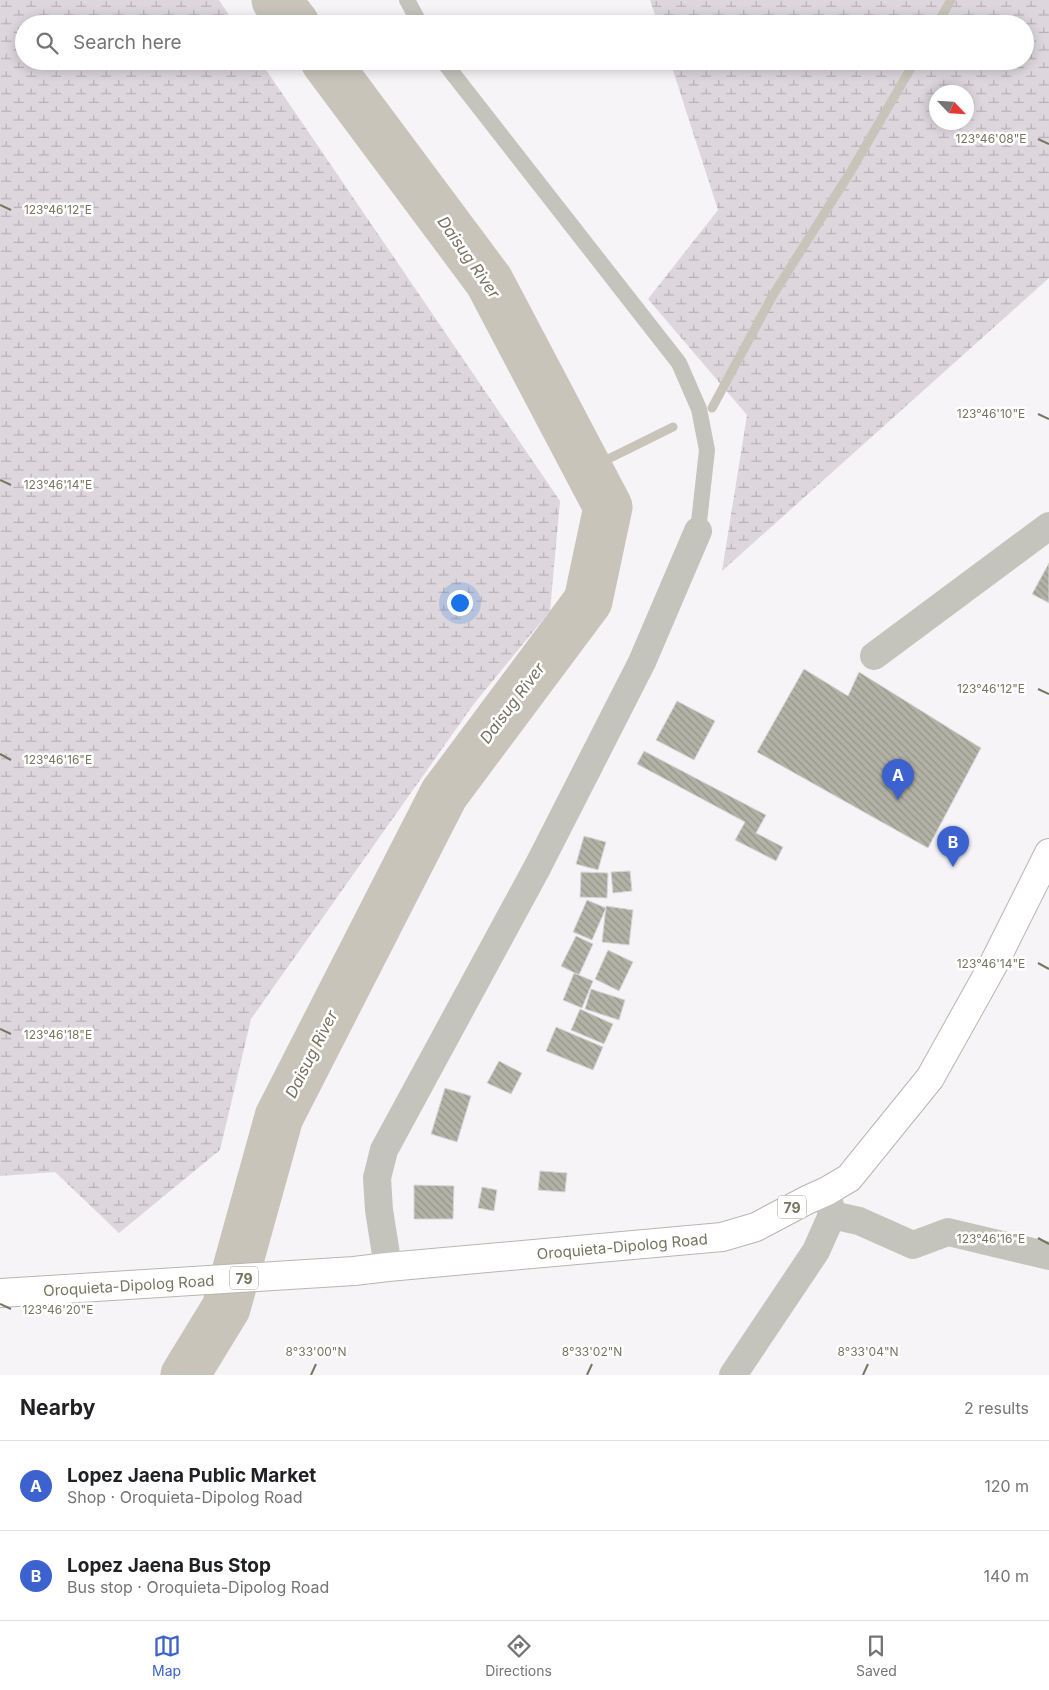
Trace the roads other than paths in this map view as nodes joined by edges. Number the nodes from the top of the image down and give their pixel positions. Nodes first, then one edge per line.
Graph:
1 (407, 0) edge
2 (415, 15) edge
3 (450, 70) edge
4 (1049, 526) edge
5 (698, 531) joint
6 (874, 656) dead end
7 (1049, 853) edge
8 (829, 1203) junction
9 (1049, 1256) edge
10 (388, 1267) junction
11 (0, 1292) edge
12 (733, 1375) edge

1 - 2 lane
3 - 5 lane
4 - 6 street
5 - 10 street
7 - 8 highway, Oroquieta-Dipolog Road / 79
8 - 9 street
8 - 10 highway, Oroquieta-Dipolog Road / 79
8 - 12 street
10 - 11 highway, Oroquieta-Dipolog Road / 79

